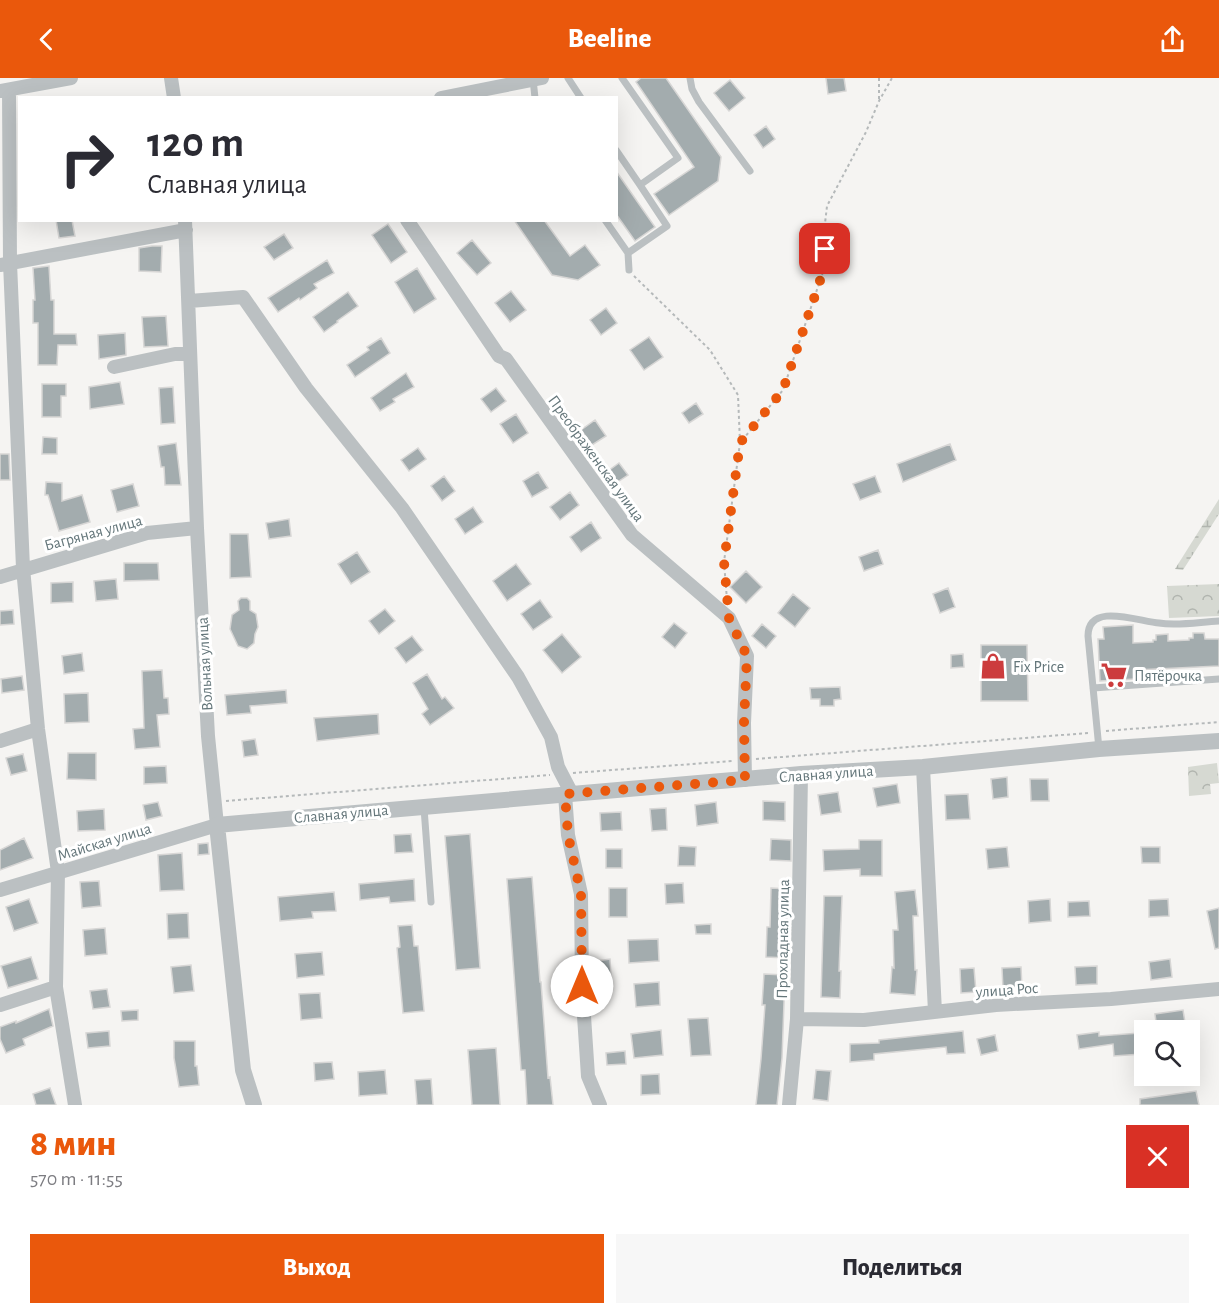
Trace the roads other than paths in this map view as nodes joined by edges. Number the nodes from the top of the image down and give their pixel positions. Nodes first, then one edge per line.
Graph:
1 (71, 78) edge
2 (171, 78) edge
3 (568, 78) edge
4 (622, 78) edge
5 (690, 78) edge
6 (537, 79) edge
7 (507, 81) edge
8 (5, 90) edge
9 (174, 96) edge
10 (449, 96) edge
11 (535, 96) edge
12 (580, 96) edge
13 (618, 153) edge
14 (750, 171) dead end
15 (640, 185) junction
16 (408, 222) edge
17 (606, 222) edge
18 (186, 225) edge
19 (628, 253) junction
20 (5, 264) edge
21 (629, 270) road end
22 (189, 301) junction
23 (190, 354) junction
24 (114, 367) dead end
25 (196, 528) junction
26 (23, 568) junction
27 (0, 576) edge
28 (1219, 621) edge
29 (1219, 679) edge
30 (1093, 688) junction
31 (38, 729) junction
32 (0, 741) edge
33 (1219, 741) edge
34 (1100, 749) junction
35 (923, 767) junction
36 (801, 774) junction
37 (745, 780) junction
38 (568, 794) junction
39 (423, 806) junction
40 (217, 825) junction
41 (58, 872) junction
42 (0, 890) edge
43 (431, 902) dead end
44 (56, 987) junction
45 (1219, 989) edge
46 (0, 1005) edge
47 (935, 1012) junction
48 (797, 1019) junction
49 (75, 1105) edge
50 (254, 1105) edge
51 (600, 1105) edge
52 (789, 1105) edge

1 - 8 street
2 - 9 street
3 - 12 lane
4 - 15 lane
5 - 14 lane
6 - 7 street
6 - 11 lane
7 - 10 street
8 - 20 street
13 - 15 lane
15 - 19 lane
16 - 37 street, Преображенская улица
17 - 19 lane
18 - 20 street
18 - 22 street, Вольная улица
19 - 21 lane
20 - 26 street
22 - 23 street, Вольная улица
22 - 38 street
23 - 24 street
23 - 25 street, Вольная улица
25 - 26 street, Багряная улица
25 - 40 street, Вольная улица
26 - 27 street, Багряная улица
26 - 31 street
28 - 30 lane
29 - 30 lane
30 - 34 lane
31 - 32 street
31 - 41 street
33 - 34 street, Славная улица
34 - 35 street, Славная улица
35 - 36 street, Славная улица
35 - 47 street
36 - 37 street, Славная улица
36 - 48 street, Прохладная улица
37 - 38 street, Славная улица
38 - 39 street, Славная улица
38 - 51 street
39 - 40 street, Славная улица
39 - 43 lane
40 - 41 street, Майская улица
40 - 50 street, Вольная улица
41 - 42 street, Майская улица
41 - 44 street
44 - 46 street
44 - 49 street
45 - 47 street, улица Рос
47 - 48 street, улица Рос
48 - 52 street, Прохладная улица

